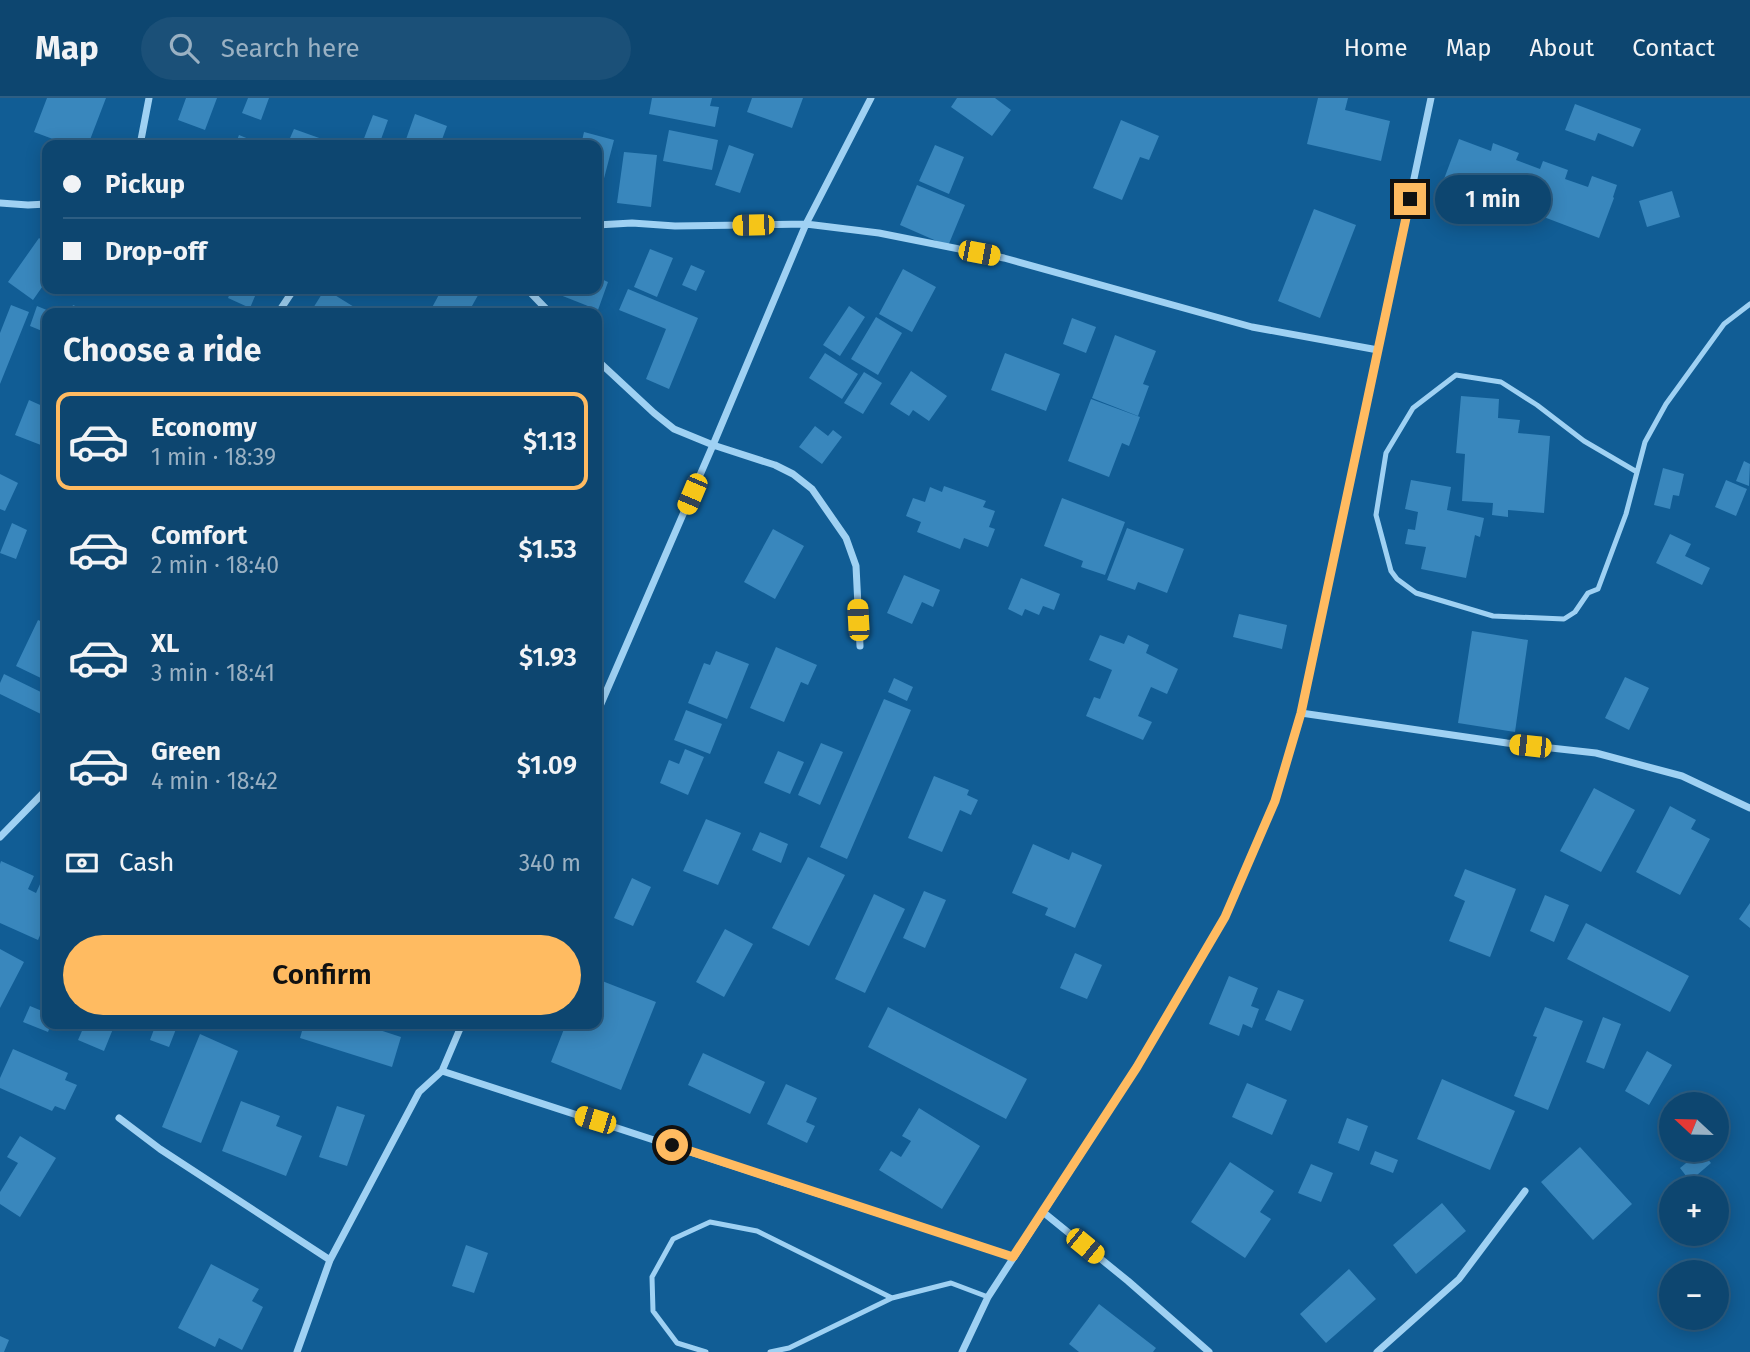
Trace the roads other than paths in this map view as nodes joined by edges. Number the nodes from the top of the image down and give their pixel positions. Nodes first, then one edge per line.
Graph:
1 (149, 98) edge
2 (871, 98) edge
3 (1431, 98) edge
4 (141, 140) edge
5 (0, 203) edge
6 (42, 204) edge
7 (806, 224) junction
8 (602, 225) edge
9 (532, 294) edge
10 (1750, 304) edge
11 (545, 308) edge
12 (1378, 349) junction
13 (602, 365) edge
14 (713, 445) junction
15 (1637, 472) junction
16 (860, 646) dead end
17 (602, 701) edge
18 (1301, 713) junction
19 (42, 794) edge
20 (1750, 808) edge
21 (0, 837) edge
22 (461, 1029) edge
23 (442, 1071) junction
24 (120, 1118) dead end
25 (1525, 1191) dead end
26 (1043, 1212) junction
27 (1013, 1257) junction
28 (330, 1260) junction
29 (989, 1297) junction
30 (892, 1298) junction
31 (297, 1352) edge
32 (706, 1352) edge
33 (770, 1352) edge
34 (962, 1352) edge
35 (1209, 1352) edge
36 (1377, 1352) edge

1 - 4 street
2 - 7 street
3 - 12 street
5 - 6 street
7 - 8 street
7 - 12 street
7 - 14 street
9 - 11 street
10 - 15 lane
12 - 18 street
13 - 14 street
14 - 16 street
14 - 17 street
15 - 15 lane
18 - 20 street
18 - 26 street
19 - 21 street
22 - 23 street
23 - 27 street
23 - 28 street
24 - 28 street
25 - 36 street
26 - 27 street
26 - 35 street
27 - 29 street
28 - 31 street
29 - 30 lane
29 - 34 street
30 - 32 lane
30 - 33 lane

